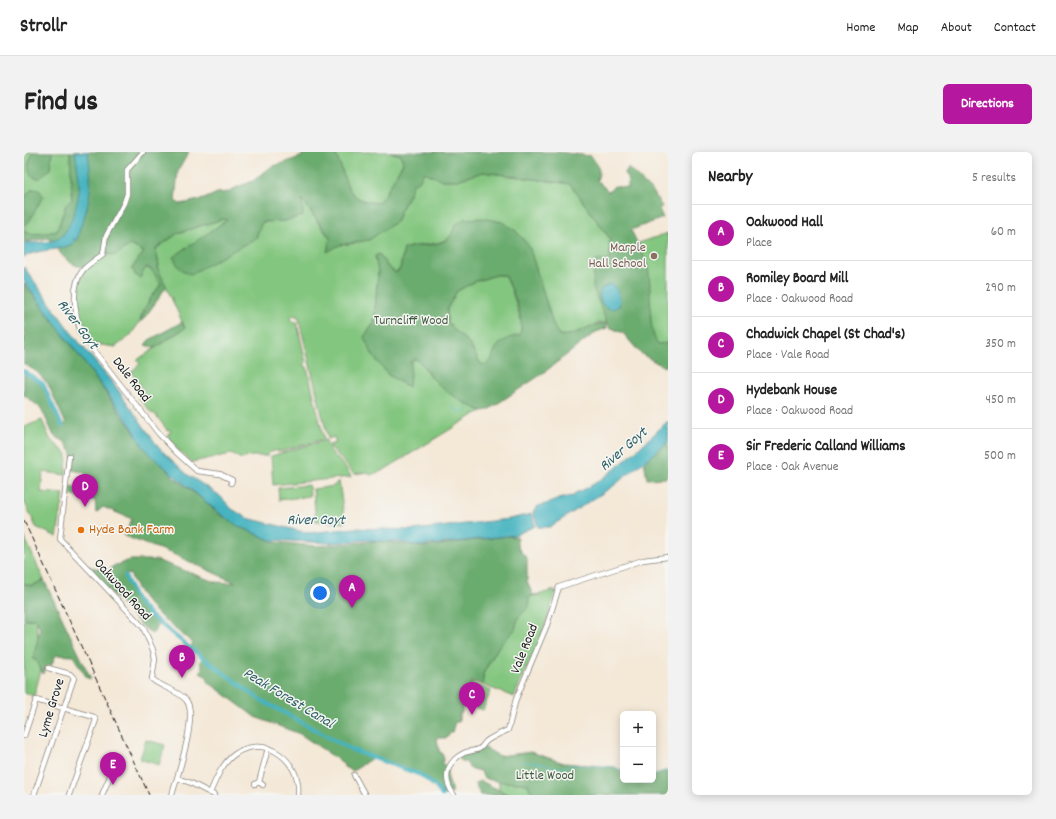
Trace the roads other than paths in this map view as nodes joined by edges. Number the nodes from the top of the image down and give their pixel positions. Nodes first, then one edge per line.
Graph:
1 (143, 152) edge
2 (69, 456) dead end
3 (231, 483) dead end
4 (668, 557) edge
5 (48, 668) dead end
6 (65, 708) junction
7 (24, 736) edge
8 (268, 748) junction
9 (113, 769) dead end
10 (354, 774) dead end
11 (177, 778) junction
12 (259, 784) dead end
13 (212, 794) edge
14 (34, 795) edge
15 (69, 795) edge
16 (102, 795) edge
17 (172, 795) edge
18 (298, 795) edge
19 (365, 795) edge
20 (454, 795) edge

1 - 3 street, Dale Road
2 - 11 street, Oakwood Road
4 - 20 street, Vale Road
5 - 6 street, Lyme Grove
6 - 7 street
6 - 14 street, Lyme Grove
6 - 15 street
8 - 12 street
8 - 13 street
8 - 18 street
9 - 16 street
10 - 19 street
11 - 13 street
11 - 17 street, Oakwood Road

